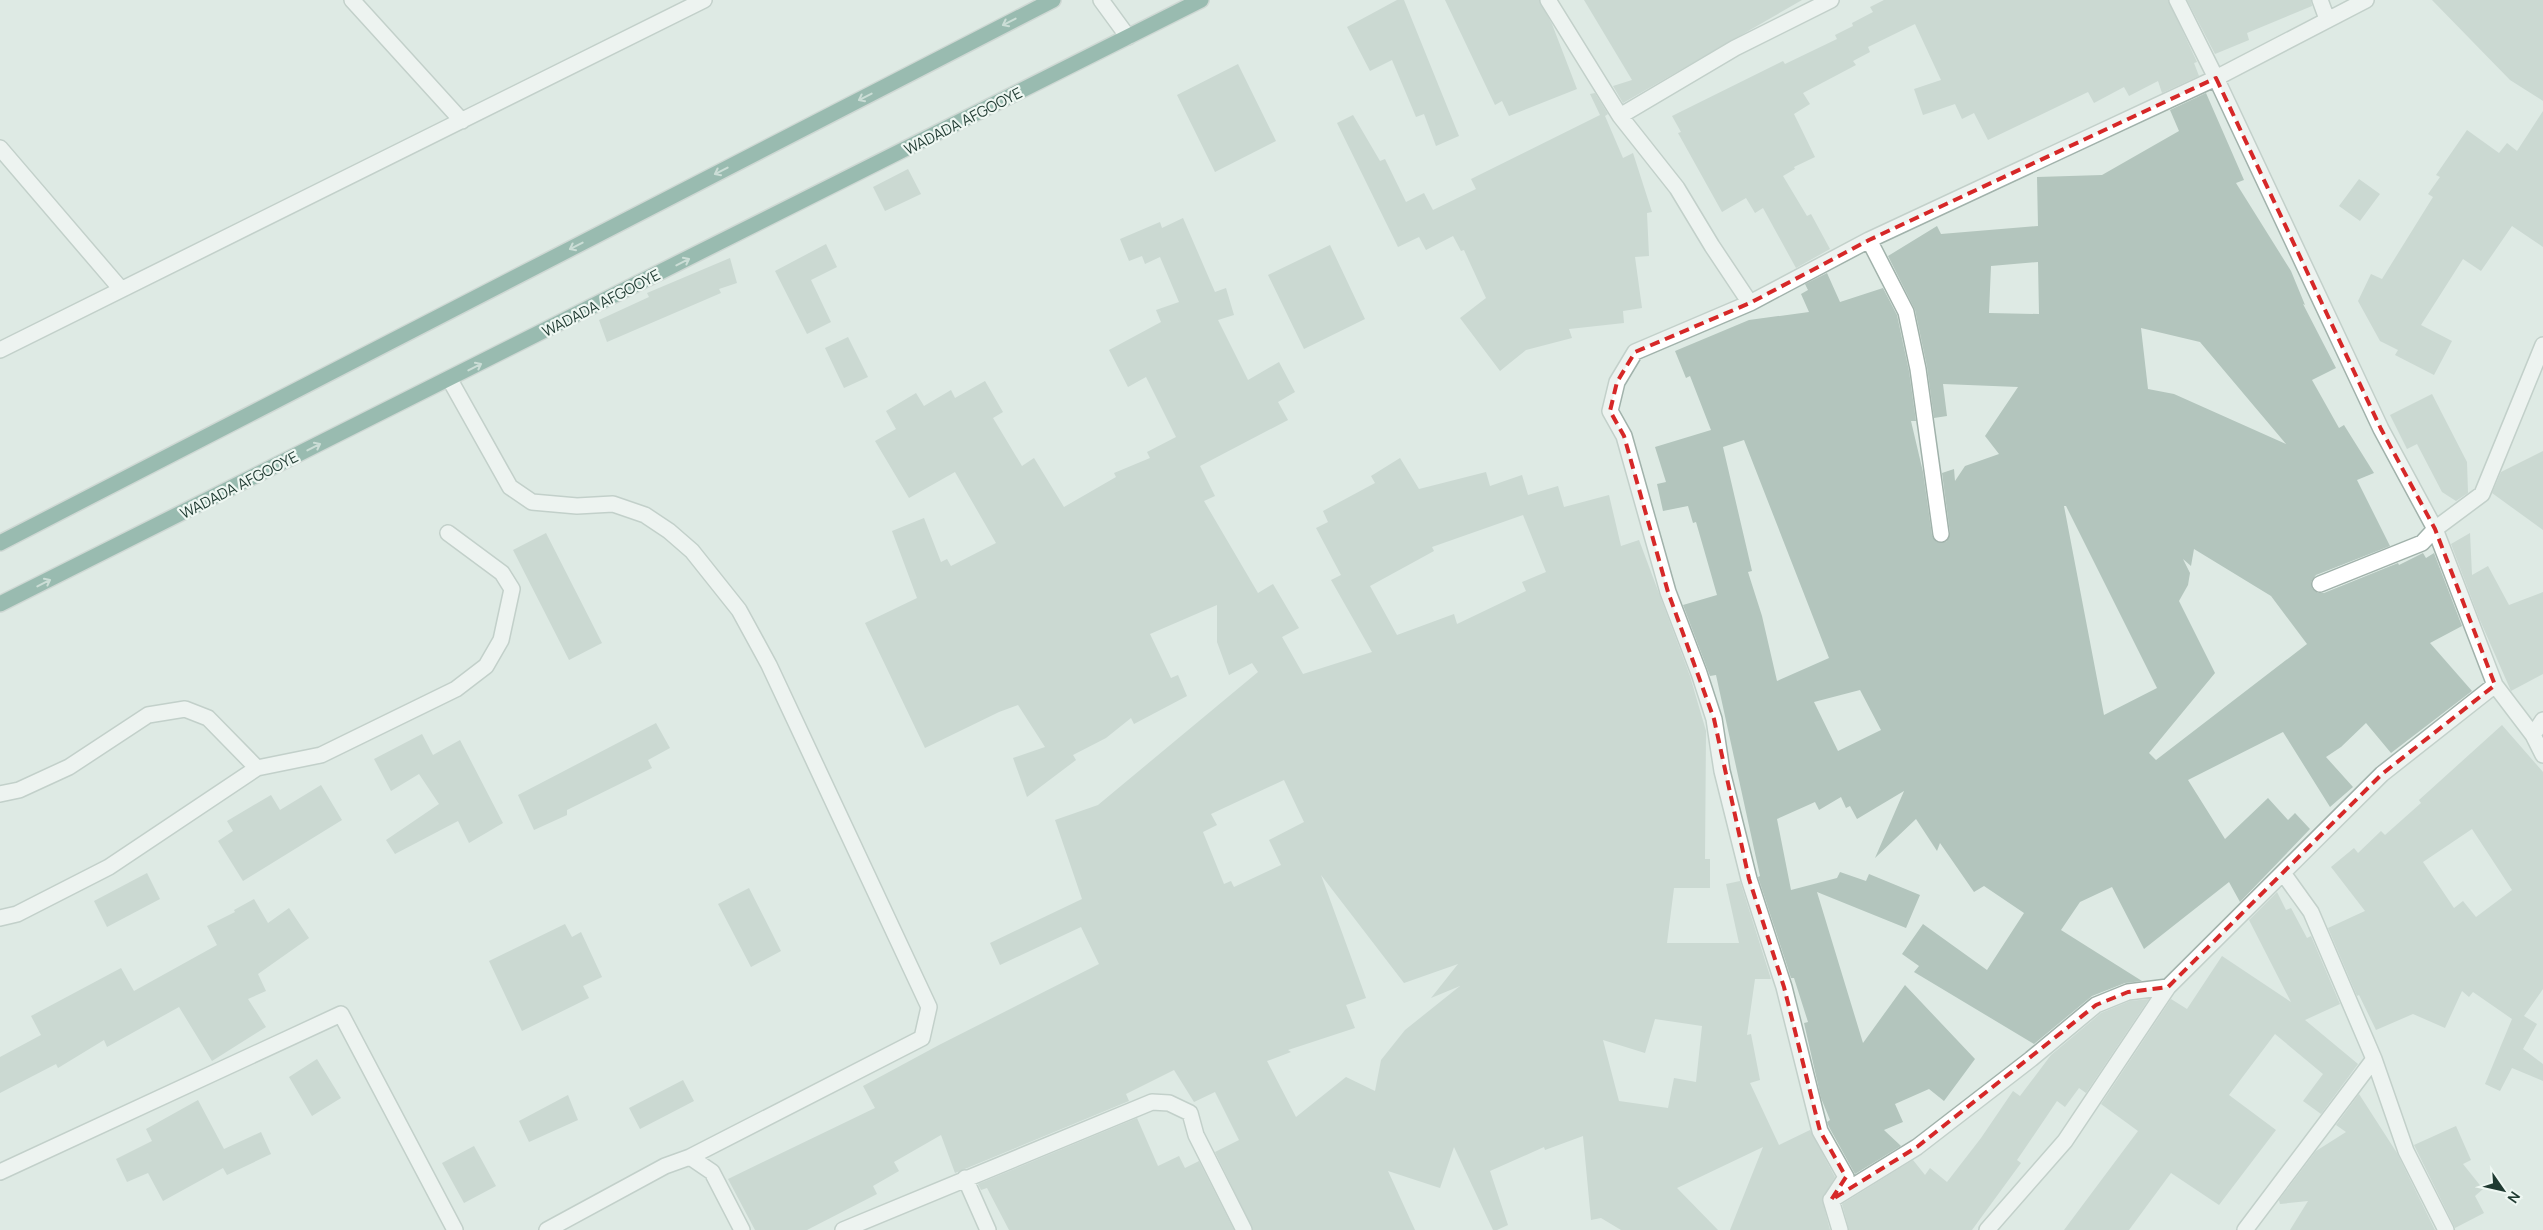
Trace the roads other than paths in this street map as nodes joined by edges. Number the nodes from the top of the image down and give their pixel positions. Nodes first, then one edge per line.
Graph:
1 (352, 0) edge
2 (1053, 0) edge
3 (1101, 0) edge
4 (1201, 0) edge
5 (1548, 0) edge
6 (1831, 0) edge
7 (2177, 0) edge
8 (2320, 0) edge
9 (2366, 0) edge
10 (700, 1) edge
11 (2327, 19) junction
12 (1128, 37) junction
13 (2216, 78) junction
14 (1620, 116) junction
15 (462, 120) junction
16 (0, 148) edge
17 (1869, 240) junction
18 (120, 288) junction
19 (1750, 303) junction
20 (2543, 345) edge
21 (0, 350) edge
22 (450, 380) junction
23 (2434, 529) junction
24 (448, 533) dead end
25 (1941, 534) dead end
26 (0, 543) edge
27 (2320, 584) dead end
28 (0, 604) edge
29 (2495, 684) junction
30 (2543, 720) edge
31 (2533, 735) junction
32 (2543, 755) edge
33 (257, 768) junction
34 (0, 794) edge
35 (2283, 873) junction
36 (0, 918) edge
37 (2168, 987) junction
38 (2374, 1059) junction
39 (690, 1157) junction
40 (0, 1172) edge
41 (965, 1178) junction
42 (1831, 1200) junction
43 (455, 1230) edge
44 (547, 1230) edge
45 (742, 1230) edge
46 (843, 1230) edge
47 (988, 1230) edge
48 (1244, 1230) edge
49 (1840, 1230) edge
50 (1987, 1230) edge
51 (2245, 1230) edge
52 (2446, 1230) edge

1 - 15 street
2 -> 26 highway
3 - 12 street
4 - 12 highway, WADADA AFGOOYE
5 - 14 street
6 - 14 street
7 - 13 street
8 - 11 street
9 - 11 street
10 - 15 street
11 - 13 street
22 -> 12 highway, WADADA AFGOOYE
13 - 17 street
13 - 23 street
14 - 19 street
15 - 18 street
16 - 18 street
17 - 19 street
17 - 25 street
18 - 21 street
19 - 42 street
20 - 23 street
28 -> 22 highway, WADADA AFGOOYE
22 - 39 street
23 - 27 street
23 - 29 street
24 - 33 street
29 - 31 street
29 - 35 street
30 - 31 street
31 - 32 street
33 - 34 street
33 - 36 street
35 - 37 street
35 - 38 street
37 - 42 street
37 - 50 street
38 - 51 street
38 - 52 street
39 - 44 street
39 - 45 street
40 - 43 street
41 - 46 street
41 - 47 street
41 - 48 street
42 - 49 street

